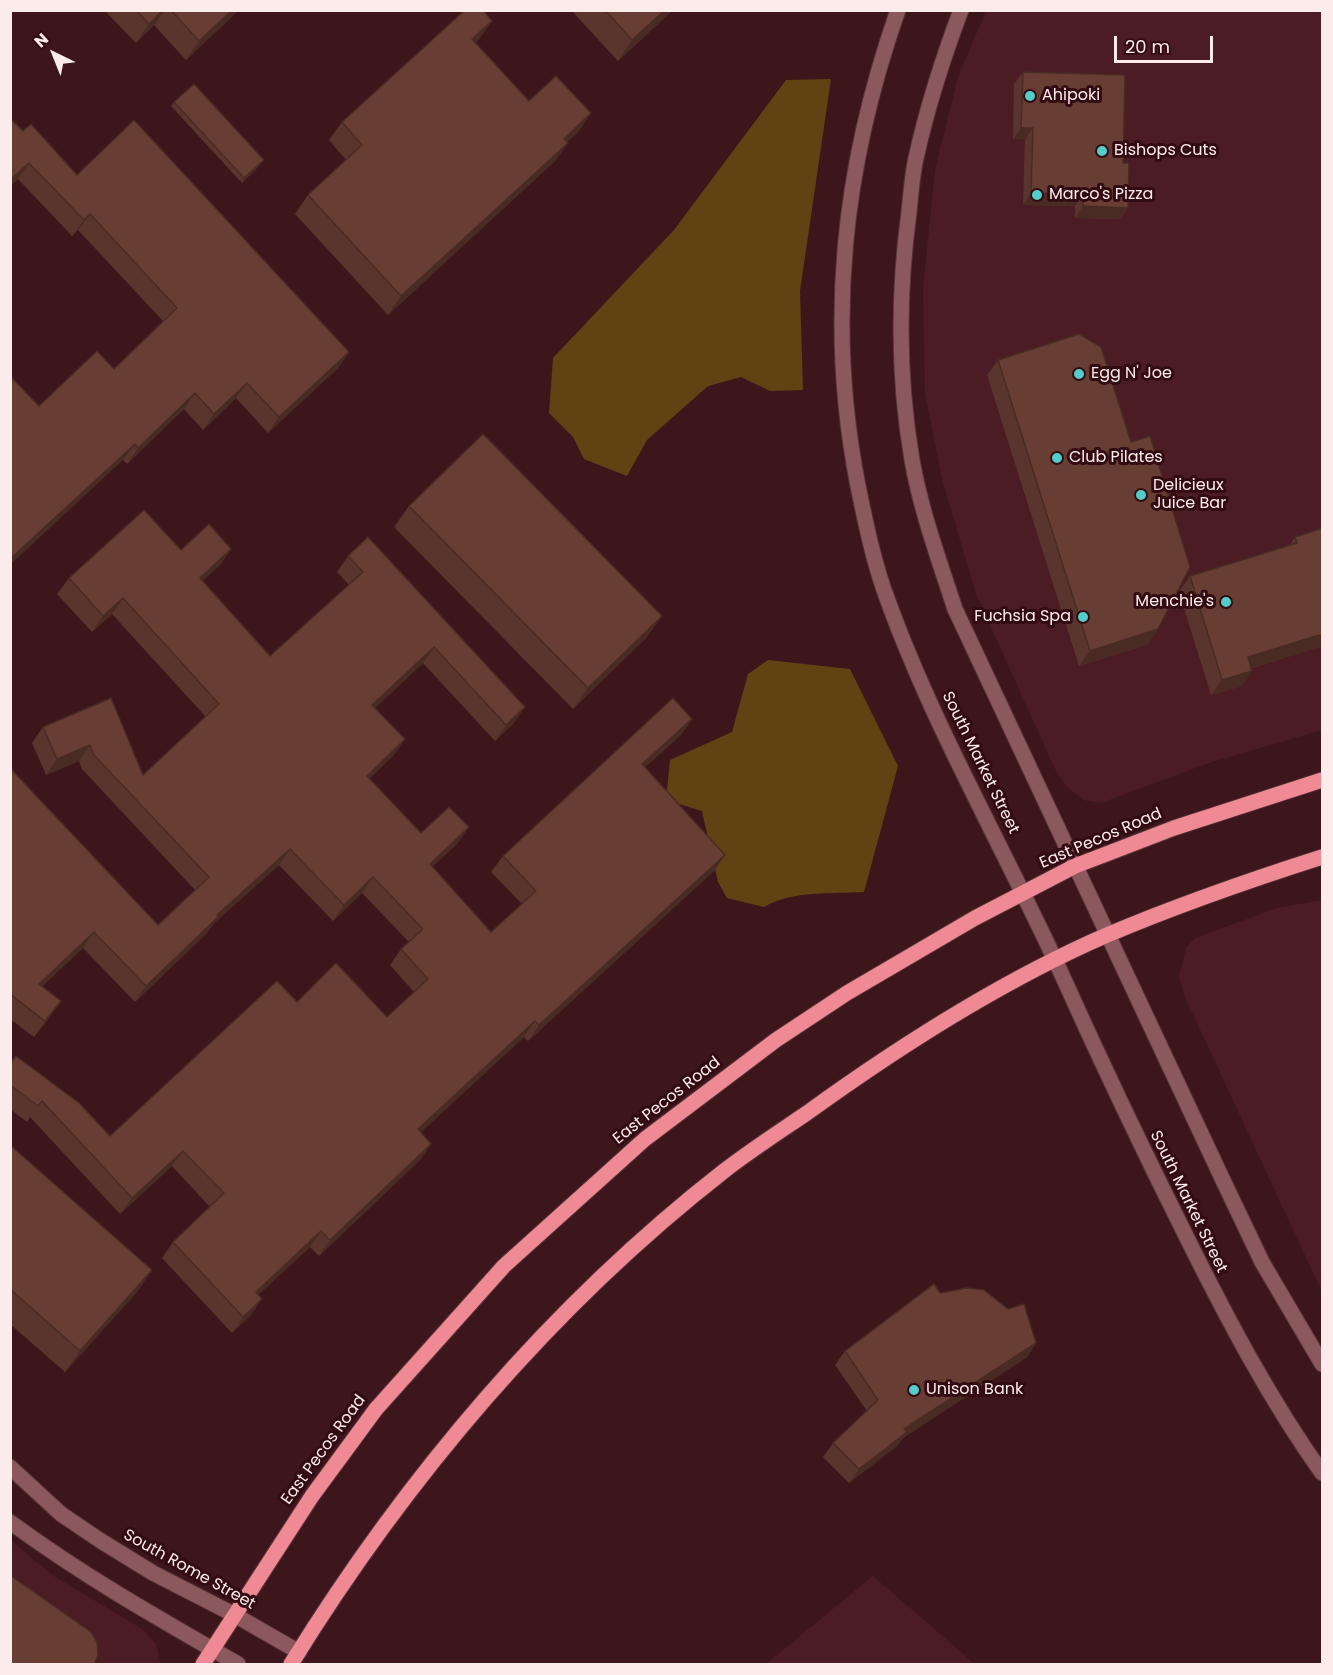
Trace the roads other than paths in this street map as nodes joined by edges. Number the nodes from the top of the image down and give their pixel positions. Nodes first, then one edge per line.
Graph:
1 (898, 10) edge
2 (961, 10) edge
3 (1323, 780) edge
4 (1323, 857) edge
5 (1075, 866) junction
6 (1023, 893) junction
7 (1107, 935) junction
8 (1055, 960) junction
9 (1323, 1364) edge
10 (10, 1467) edge
11 (1323, 1473) edge
12 (10, 1522) edge
13 (233, 1614) junction
14 (211, 1649) junction
15 (295, 1658) edge
16 (202, 1665) edge
17 (237, 1665) edge

1 - 6 street, South Market Street
2 - 5 street
3 - 5 main road, East Pecos Road
4 - 7 main road
5 - 6 main road, East Pecos Road
5 - 7 street
6 - 8 street, South Market Street
6 - 13 main road, East Pecos Road
7 - 8 main road
7 - 9 street
8 - 11 street, South Market Street
8 - 15 main road
10 - 13 street, South Rome Street
12 - 14 street
13 - 14 main road, East Pecos Road
13 - 15 street, South Rome Street
14 - 16 main road, East Pecos Road
14 - 17 street

